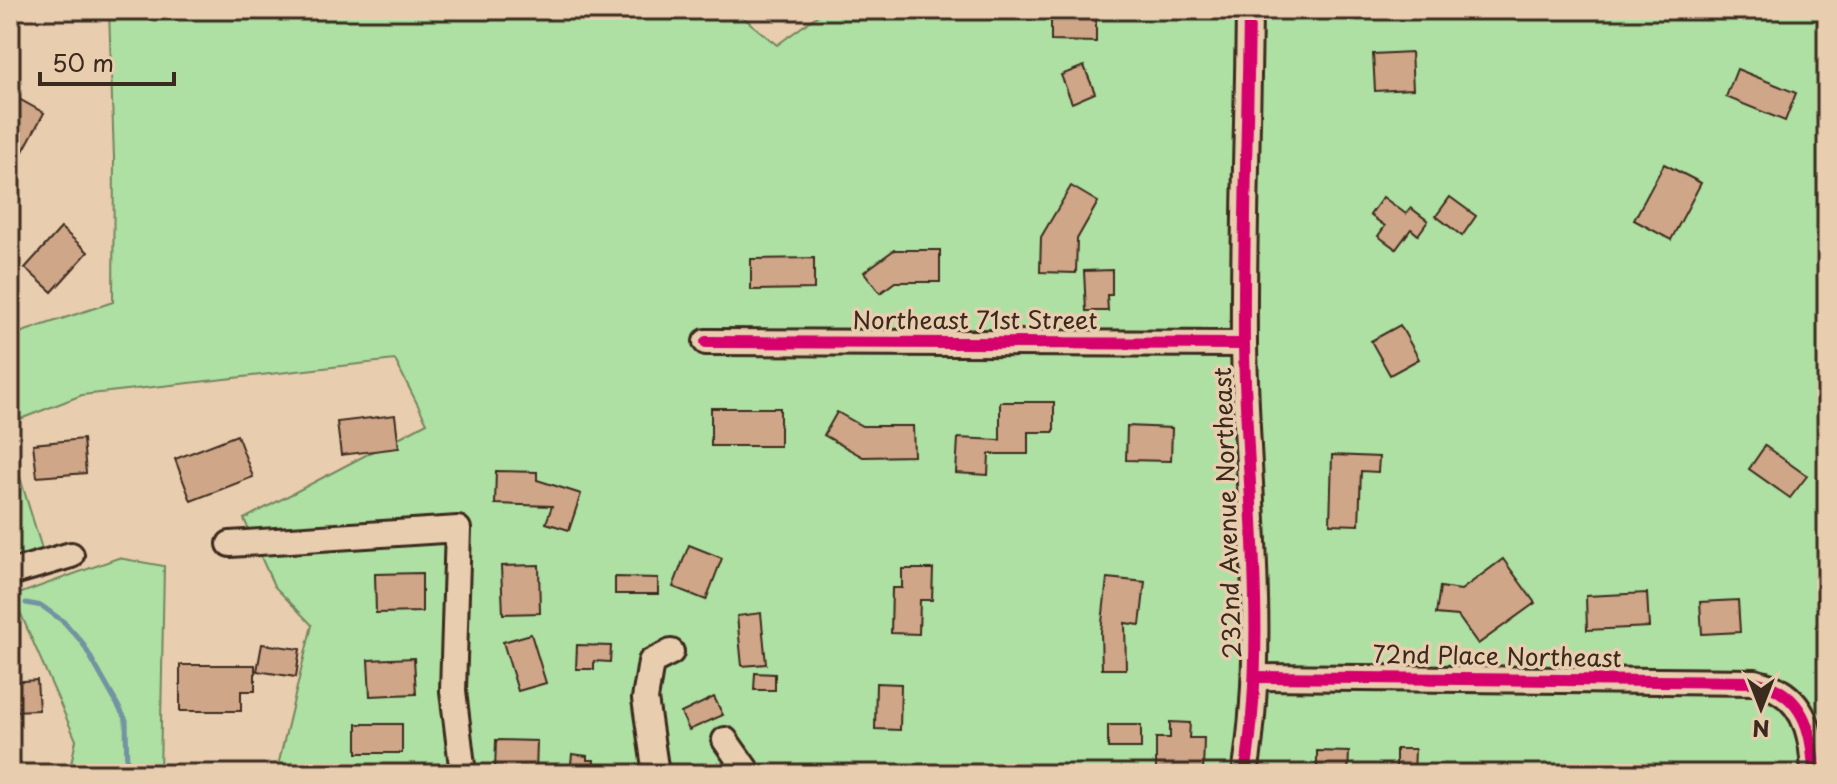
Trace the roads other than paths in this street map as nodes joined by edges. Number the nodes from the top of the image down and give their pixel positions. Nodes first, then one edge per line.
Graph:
1 (1249, 10) edge
2 (706, 342) dead end
3 (1244, 344) junction
4 (230, 544) dead end
5 (71, 555) dead end
6 (10, 573) edge
7 (671, 652) dead end
8 (1255, 677) junction
9 (725, 740) dead end
10 (463, 774) edge
11 (656, 774) edge
12 (749, 774) edge
13 (1245, 774) edge
14 (1814, 774) edge

1 - 3 street, 232nd Avenue Northeast
2 - 3 street, Northeast 71st Street
3 - 8 street, 232nd Avenue Northeast
4 - 10 street
5 - 6 street
7 - 11 street
8 - 13 street, 232nd Avenue Northeast
8 - 14 street, 72nd Place Northeast
9 - 12 street

